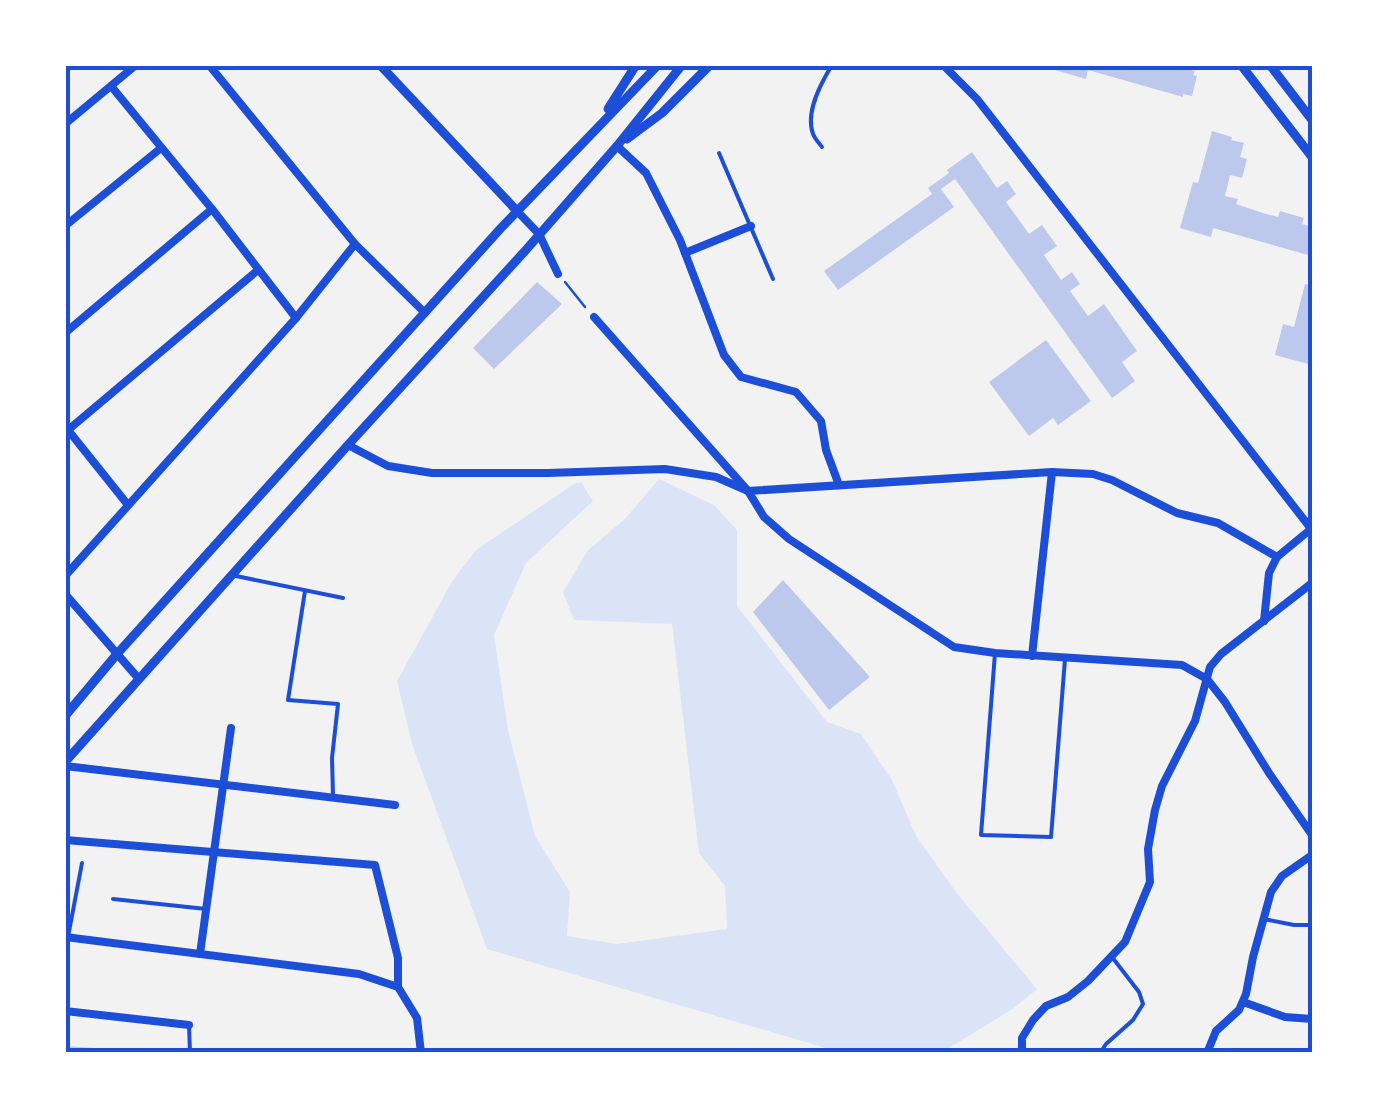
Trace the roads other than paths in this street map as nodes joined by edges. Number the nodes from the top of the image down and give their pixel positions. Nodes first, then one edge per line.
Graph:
1 (136, 65) edge
2 (209, 65) edge
3 (380, 65) edge
4 (636, 65) edge
5 (658, 65) edge
6 (682, 65) edge
7 (710, 65) edge
8 (832, 65) edge
9 (943, 65) edge
10 (1241, 65) edge
11 (1270, 65) edge
12 (111, 86) junction
13 (1312, 120) edge
14 (65, 124) edge
15 (596, 127) junction
16 (616, 146) junction
17 (822, 147) dead end
18 (161, 148) junction
19 (719, 152) dead end
20 (1312, 158) edge
21 (212, 209) junction
22 (517, 211) junction
23 (65, 226) edge
24 (751, 226) junction
25 (540, 234) junction
26 (355, 244) junction
27 (685, 253) junction
28 (258, 270) junction
29 (558, 274) road end
30 (773, 279) dead end
31 (426, 313) junction
32 (296, 318) junction
33 (594, 318) road end
34 (65, 333) edge
35 (67, 428) edge
36 (348, 445) junction
37 (1052, 472) junction
38 (840, 486) junction
39 (748, 492) junction
40 (128, 506) junction
41 (1311, 530) edge
42 (1277, 557) junction
43 (232, 574) junction
44 (65, 576) edge
45 (1312, 584) edge
46 (305, 591) junction
47 (65, 594) edge
48 (343, 598) dead end
49 (1264, 621) junction
50 (995, 653) junction
51 (116, 654) junction
52 (1032, 656) junction
53 (1065, 656) junction
54 (139, 679) junction
55 (1207, 679) junction
56 (65, 716) edge
57 (231, 728) dead end
58 (65, 764) edge
59 (223, 785) junction
60 (333, 798) junction
61 (395, 805) dead end
62 (1312, 835) edge
63 (65, 840) edge
64 (214, 852) junction
65 (1312, 854) edge
66 (82, 862) dead end
67 (114, 899) dead end
68 (206, 909) junction
69 (1264, 918) junction
70 (1312, 924) edge
71 (66, 937) edge
72 (200, 954) junction
73 (1112, 956) junction
74 (398, 988) junction
75 (1242, 1002) junction
76 (65, 1012) edge
77 (1312, 1019) edge
78 (189, 1026) joint
79 (190, 1053) edge
80 (421, 1053) edge
81 (1022, 1053) edge
82 (1100, 1053) edge
83 (1206, 1053) edge

1 - 12 street
2 - 26 street
3 - 22 street
4 - 15 street
5 - 15 street
6 - 16 street
7 - 16 street
8 - 17 lane
9 - 41 street
10 - 20 street
11 - 13 street
12 - 14 street
12 - 18 street
15 - 22 street
16 - 25 street
16 - 27 street
18 - 21 street
18 - 23 street
19 - 24 lane
21 - 28 street
21 - 34 street
22 - 25 street
22 - 31 street
24 - 27 street
24 - 30 lane
25 - 29 street
25 - 36 street
26 - 31 street
26 - 32 street
27 - 38 street
28 - 32 street
28 - 35 street
31 - 51 street
32 - 40 street
33 - 39 street
35 - 40 street
36 - 39 street
36 - 43 street
37 - 38 street
37 - 42 street
37 - 52 street
38 - 39 street
39 - 50 street
40 - 44 street
41 - 42 street
42 - 49 street
43 - 46 lane
43 - 54 street
45 - 49 street
46 - 48 lane
46 - 60 lane
47 - 51 street
49 - 55 street
50 - 52 street
50 - 53 lane
51 - 54 street
51 - 56 street
52 - 53 street
53 - 55 street
54 - 58 street
55 - 62 street
55 - 73 street
57 - 59 street
58 - 59 street
59 - 60 street
59 - 64 street
60 - 61 street
63 - 64 street
64 - 68 street
64 - 74 street
65 - 69 street
66 - 71 lane
67 - 68 lane
68 - 72 street
69 - 70 lane
69 - 75 street
71 - 72 street
72 - 74 street
73 - 81 street
73 - 82 lane
74 - 80 street
75 - 77 street
75 - 83 street
76 - 78 street
78 - 79 lane

